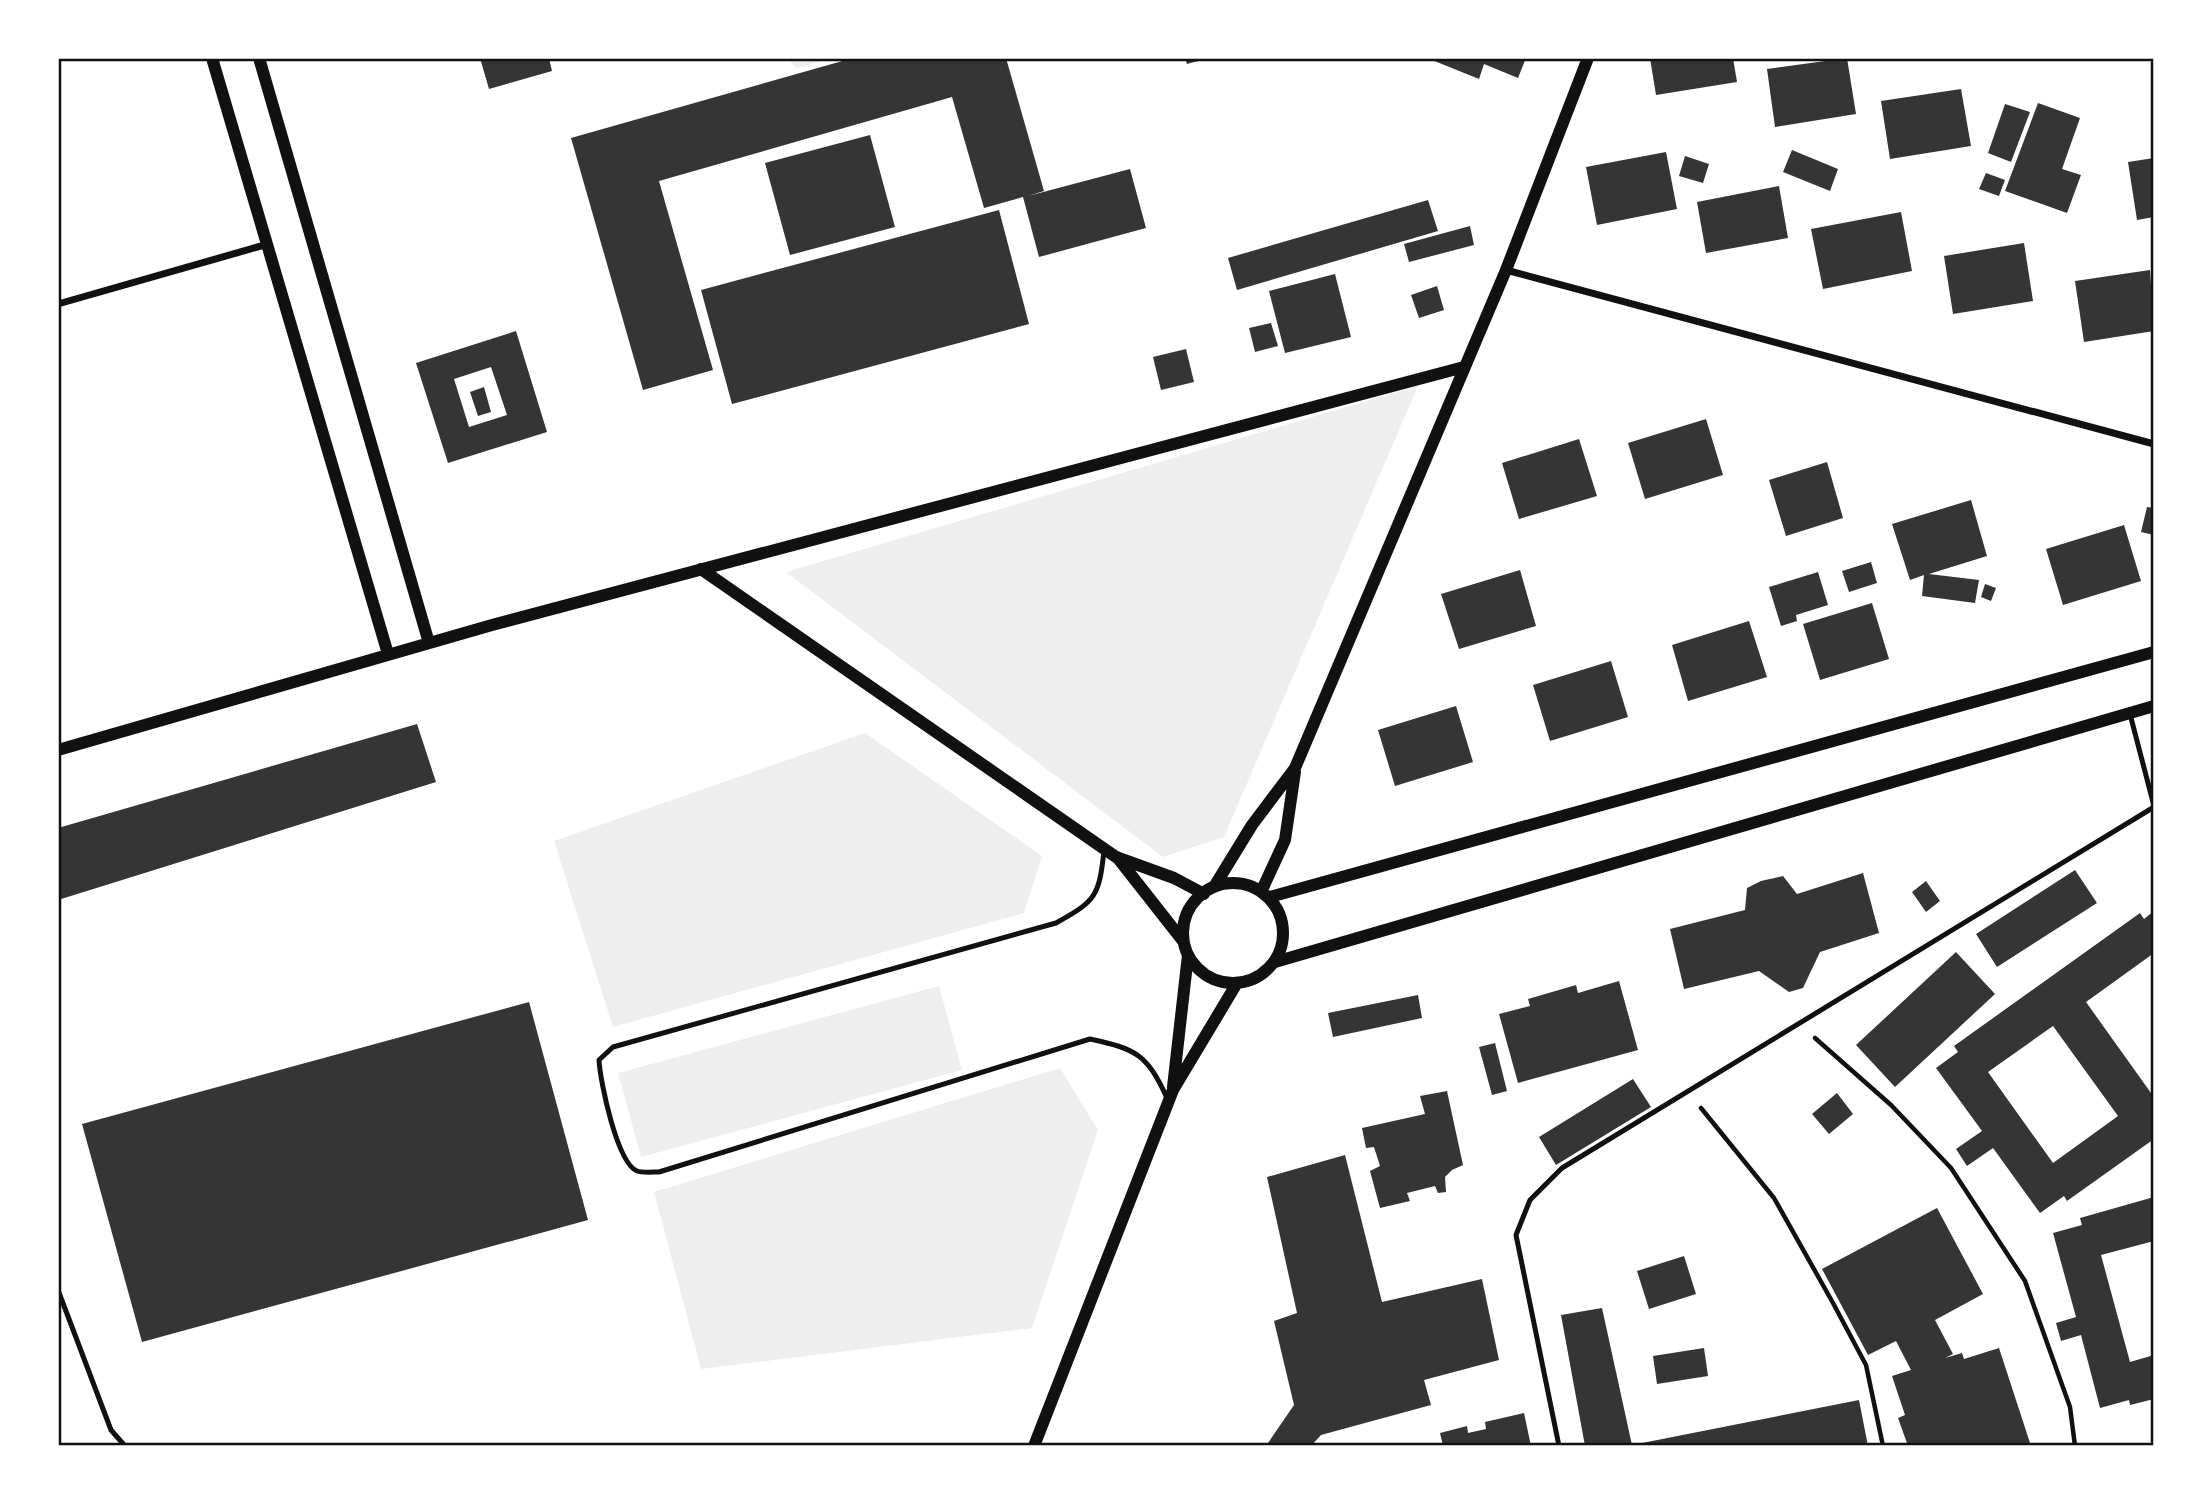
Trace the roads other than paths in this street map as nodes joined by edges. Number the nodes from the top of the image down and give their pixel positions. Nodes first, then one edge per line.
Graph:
1 (212, 58) edge
2 (259, 58) edge
3 (1588, 58) edge
4 (268, 244) junction
5 (1506, 270) junction
6 (58, 304) edge
7 (1464, 368) junction
8 (2154, 444) edge
9 (701, 569) junction
10 (429, 643) junction
11 (2154, 652) edge
12 (388, 654) junction
13 (2154, 706) edge
14 (2130, 713) junction
15 (58, 750) edge
16 (1295, 768) junction
17 (2154, 807) edge
18 (1105, 848) junction
19 (1116, 856) junction
20 (1209, 890) junction
21 (1266, 895) junction
22 (1183, 941) junction
23 (1188, 956) junction
24 (1275, 962) junction
25 (1237, 983) junction
26 (1171, 1096) junction
27 (58, 1290) edge
28 (125, 1446) edge
29 (1034, 1446) edge
30 (1559, 1446) edge

1 - 4 street
2 - 10 street
3 - 5 street
4 - 6 street
4 - 12 street
5 - 7 street
5 - 8 street
7 - 9 street
7 - 16 street
9 - 10 street
9 - 18 street
10 - 12 street
11 - 21 street
12 - 15 street
13 - 14 street
14 - 17 lane
14 - 24 street
16 - 20 street
16 - 21 street
17 - 30 lane
18 - 19 street
18 - 26 lane
19 - 20 street
19 - 22 street
20 - 21 street
20 - 22 street
21 - 24 street
22 - 23 street
23 - 25 street
23 - 26 street
24 - 25 street
25 - 26 street
26 - 29 street
27 - 28 lane

